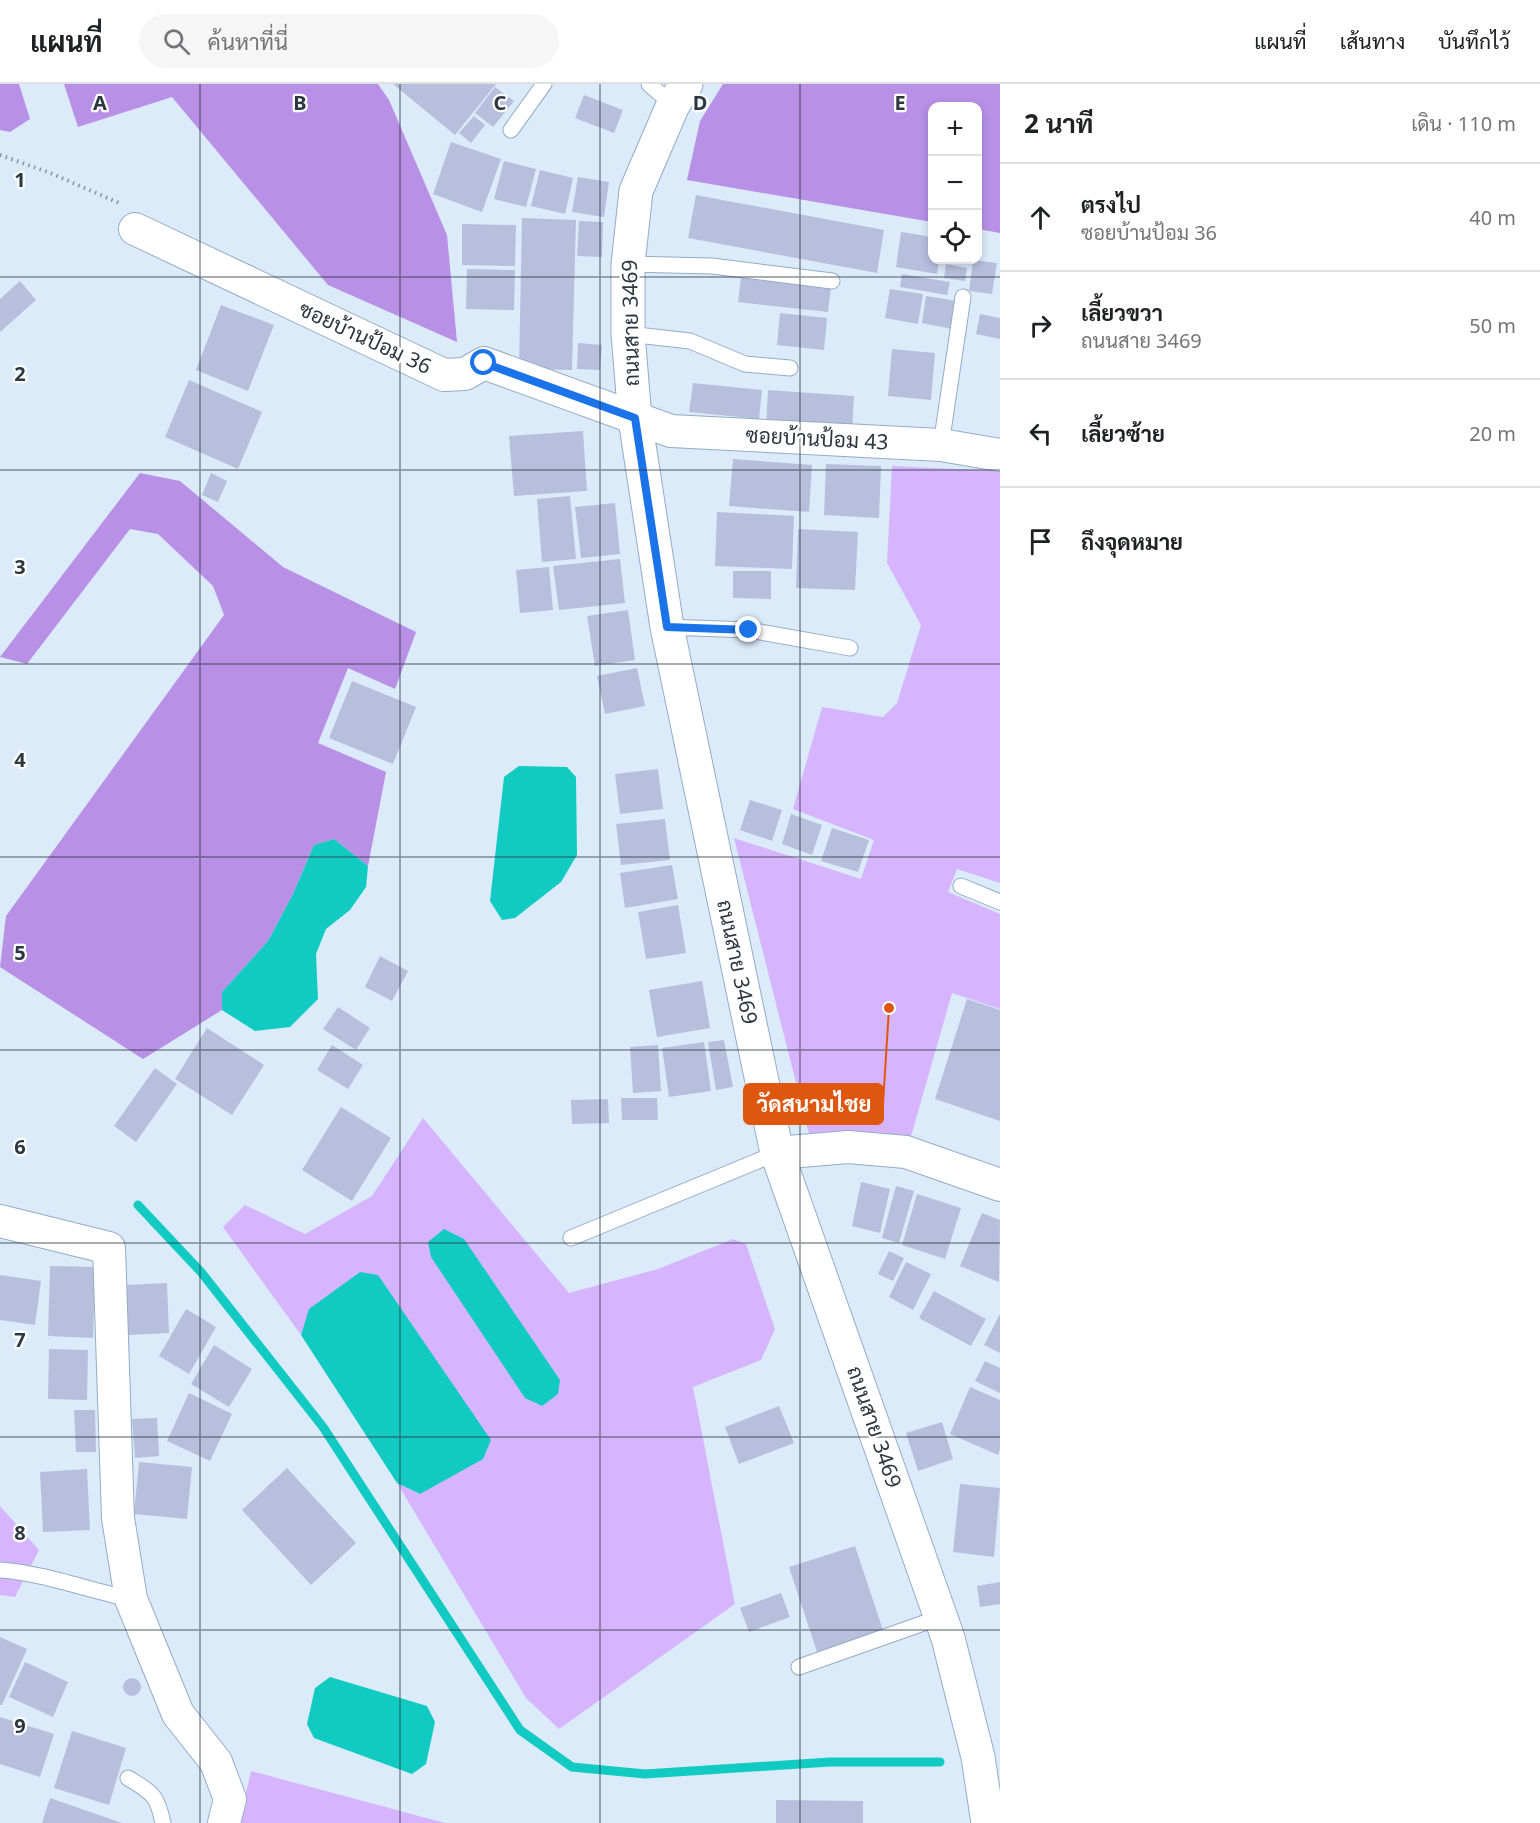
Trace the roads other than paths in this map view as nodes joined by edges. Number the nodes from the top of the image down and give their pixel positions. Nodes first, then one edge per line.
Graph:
1 (544, 84) edge
2 (669, 91) edge
3 (511, 130) dead end
4 (135, 229) dead end
5 (628, 264) junction
6 (832, 281) dead end
7 (963, 297) dead end
8 (628, 334) junction
9 (790, 368) dead end
10 (635, 418) junction
11 (941, 445) junction
12 (1000, 455) edge
13 (667, 627) junction
14 (850, 648) dead end
15 (961, 886) dead end
16 (1000, 902) edge
17 (777, 1153) junction
18 (1000, 1185) edge
19 (0, 1221) edge
20 (571, 1239) dead end
21 (0, 1570) edge
22 (131, 1599) junction
23 (941, 1617) junction
24 (799, 1667) dead end
25 (128, 1778) dead end
26 (163, 1823) edge
27 (224, 1823) edge
28 (988, 1823) edge

1 - 3 lane
2 - 5 street, ถนนสาย 3469
4 - 10 street, ซอยบ้านป้อม 36
5 - 6 lane
5 - 8 street, ถนนสาย 3469
7 - 11 lane
8 - 9 lane
8 - 10 street, ถนนสาย 3469
10 - 11 street, ซอยบ้านป้อม 43
10 - 13 street, ถนนสาย 3469
11 - 12 street, ซอยบ้านป้อม 43
13 - 14 lane
13 - 17 street, ถนนสาย 3469
15 - 16 lane
17 - 18 street
17 - 20 lane
17 - 23 street, ถนนสาย 3469
19 - 22 street
21 - 22 lane
22 - 27 street
23 - 24 lane
23 - 28 street, ถนนสาย 3469
25 - 26 lane

